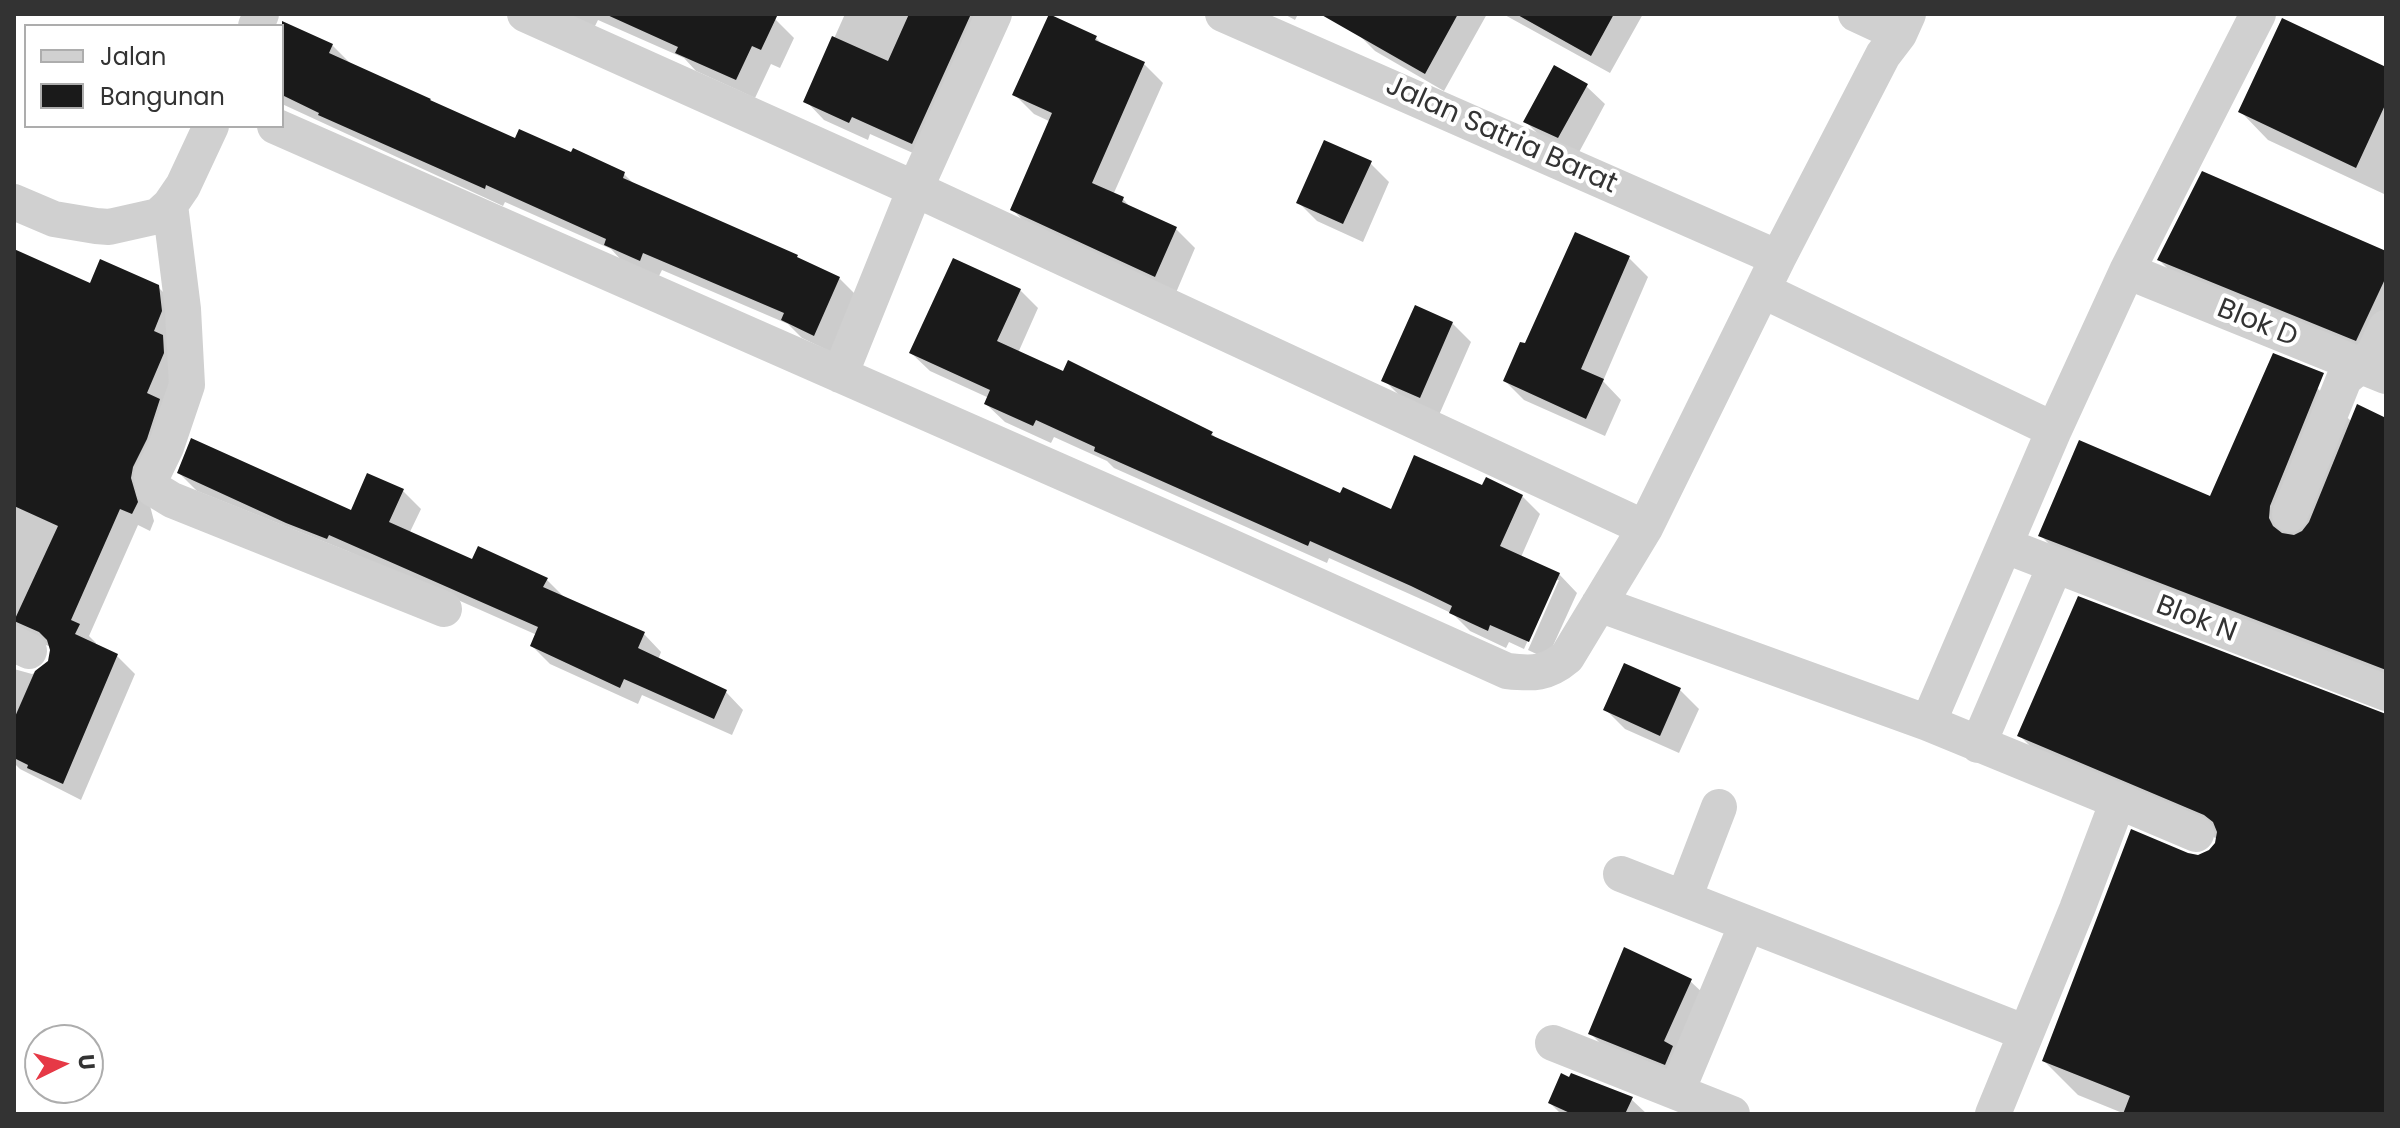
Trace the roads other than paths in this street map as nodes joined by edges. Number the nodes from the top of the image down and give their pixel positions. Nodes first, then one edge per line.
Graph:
1 (525, 14) edge
2 (994, 14) edge
3 (1223, 14) edge
4 (2258, 14) edge
5 (1881, 25) edge
6 (1289, 26) edge
7 (210, 128) edge
8 (280, 128) edge
9 (915, 189) junction
10 (14, 202) edge
11 (170, 205) junction
12 (2127, 271) junction
13 (1771, 274) junction
14 (2386, 328) edge
15 (2373, 370) edge
16 (840, 375) junction
17 (2054, 430) junction
18 (2290, 514) dead end
19 (1645, 528) junction
20 (2006, 546) junction
21 (2055, 566) junction
22 (1599, 604) junction
23 (444, 609) dead end
24 (2386, 693) edge
25 (1928, 723) junction
26 (1978, 745) junction
27 (2118, 801) junction
28 (1719, 807) dead end
29 (2196, 834) dead end
30 (1621, 874) dead end
31 (1684, 898) junction
32 (1747, 924) junction
33 (2026, 1033) junction
34 (1553, 1043) dead end
35 (1677, 1091) junction
36 (1732, 1114) edge
37 (1993, 1114) edge

1 - 9 street
2 - 9 street
3 - 6 street, Jalan Satria Barat
4 - 12 street
5 - 13 street
6 - 13 street, Jalan Satria Barat
7 - 11 street
8 - 16 street
9 - 16 street
9 - 19 street
10 - 11 street
11 - 23 street
12 - 15 street, Blok D
12 - 17 street
13 - 17 street, Jalan Satria Barat
13 - 19 street
14 - 15 street
15 - 18 street
16 - 22 street
17 - 20 street
19 - 22 street
20 - 21 street, Blok N
20 - 25 street
21 - 24 street, Blok N
21 - 26 street
22 - 25 street
25 - 26 street
26 - 27 street
27 - 29 street
27 - 33 street
28 - 31 street
30 - 31 street
31 - 32 street
32 - 33 street
32 - 35 street
33 - 37 street
34 - 35 street
35 - 36 street

